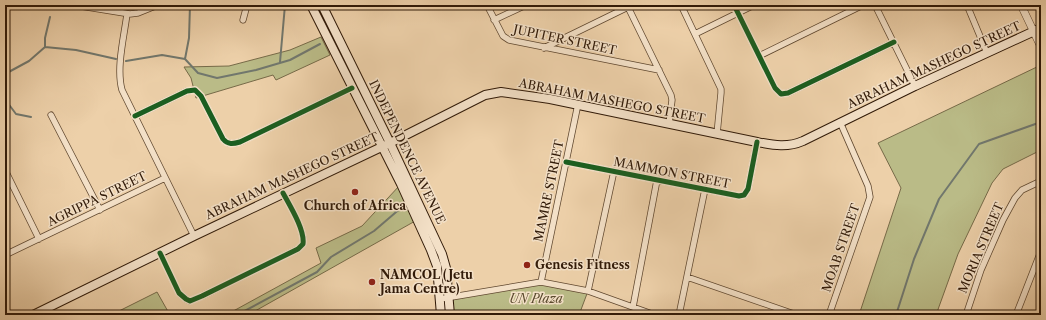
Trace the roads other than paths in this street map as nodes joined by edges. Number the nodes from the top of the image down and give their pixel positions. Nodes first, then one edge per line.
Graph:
1 (74, 5) edge
2 (158, 5) edge
3 (247, 5) edge
4 (311, 5) edge
5 (316, 5) edge
6 (322, 5) edge
7 (487, 5) edge
8 (526, 5) edge
9 (680, 5) edge
10 (734, 5) edge
11 (754, 5) edge
12 (863, 5) edge
13 (875, 5) edge
14 (967, 5) edge
15 (1021, 5) edge
16 (627, 6) edge
17 (738, 13) junction
18 (127, 14) junction
19 (243, 20) dead end
20 (494, 20) junction
21 (1037, 30) edge
22 (695, 34) junction
23 (894, 42) junction
24 (1041, 47) edge
25 (544, 48) junction
26 (987, 53) junction
27 (758, 56) junction
28 (659, 70) junction
29 (350, 84) junction
30 (915, 86) junction
31 (578, 104) junction
32 (51, 115) dead end
33 (135, 116) junction
34 (840, 122) junction
35 (669, 124) junction
36 (717, 134) junction
37 (757, 142) junction
38 (390, 143) junction
39 (382, 146) junction
40 (566, 162) junction
41 (5, 170) edge
42 (614, 171) junction
43 (165, 178) junction
44 (657, 180) junction
45 (1041, 181) edge
46 (705, 189) junction
47 (283, 193) junction
48 (100, 210) junction
49 (194, 236) junction
50 (39, 239) junction
51 (1041, 251) edge
52 (160, 253) junction
53 (5, 255) edge
54 (1036, 264) junction
55 (1041, 269) edge
56 (687, 277) junction
57 (541, 282) junction
58 (588, 291) junction
59 (448, 297) junction
60 (440, 299) junction
61 (633, 307) junction
62 (1018, 314) edge
63 (33, 315) edge
64 (441, 315) edge
65 (450, 315) edge
66 (656, 315) edge
67 (679, 315) edge
68 (796, 315) edge
69 (829, 315) edge
70 (966, 315) edge

1 - 18 street
2 - 18 street
3 - 19 street
4 - 29 main road, INDEPENDENCE AVENUE
5 - 29 main road
6 - 38 main road, INDEPENDENCE AVENUE
7 - 20 street, JUPITER STREET
8 - 20 street
9 - 22 street
10 - 17 street
11 - 17 street
12 - 27 street
13 - 23 street
14 - 26 street
15 - 21 street
16 - 25 street
16 - 28 street
17 - 22 street
17 - 27 street
18 - 33 street
20 - 25 street, JUPITER STREET
21 - 24 street
21 - 26 main road, ABRAHAM MASHEGO STREET
22 - 36 street
23 - 27 street
23 - 30 street
25 - 28 street, JUPITER STREET
26 - 30 main road, ABRAHAM MASHEGO STREET
28 - 35 street
29 - 33 street
29 - 39 main road, INDEPENDENCE AVENUE
30 - 34 main road, ABRAHAM MASHEGO STREET
31 - 35 main road, ABRAHAM MASHEGO STREET
31 - 38 main road, ABRAHAM MASHEGO STREET
31 - 40 street, MAMRE STREET
32 - 48 street
33 - 43 street
34 - 37 main road, ABRAHAM MASHEGO STREET
34 - 69 street, MOAB STREET
35 - 36 main road, ABRAHAM MASHEGO STREET
36 - 37 main road, ABRAHAM MASHEGO STREET
37 - 46 street, MAMMON STREET
38 - 39 main road, ABRAHAM MASHEGO STREET
38 - 59 main road, INDEPENDENCE AVENUE
39 - 47 main road, ABRAHAM MASHEGO STREET
39 - 60 main road, INDEPENDENCE AVENUE
40 - 42 street, MAMMON STREET
40 - 57 street, MAMRE STREET
41 - 50 street, AGRIPPA STREET
42 - 44 street, MAMMON STREET
42 - 58 street
43 - 48 street, AGRIPPA STREET
43 - 49 street
44 - 46 street, MAMMON STREET
44 - 61 street
45 - 70 street, MORIA STREET
46 - 56 street
47 - 49 main road, ABRAHAM MASHEGO STREET
47 - 52 street
48 - 50 street, AGRIPPA STREET
49 - 52 main road, ABRAHAM MASHEGO STREET
50 - 53 street, AGRIPPA STREET
51 - 54 street
52 - 63 main road, ABRAHAM MASHEGO STREET
54 - 55 street
54 - 62 street
56 - 67 street
56 - 68 street
57 - 58 street
57 - 59 street
58 - 61 street
59 - 60 street
59 - 65 main road, INDEPENDENCE AVENUE
60 - 64 main road, INDEPENDENCE AVENUE
61 - 66 street

